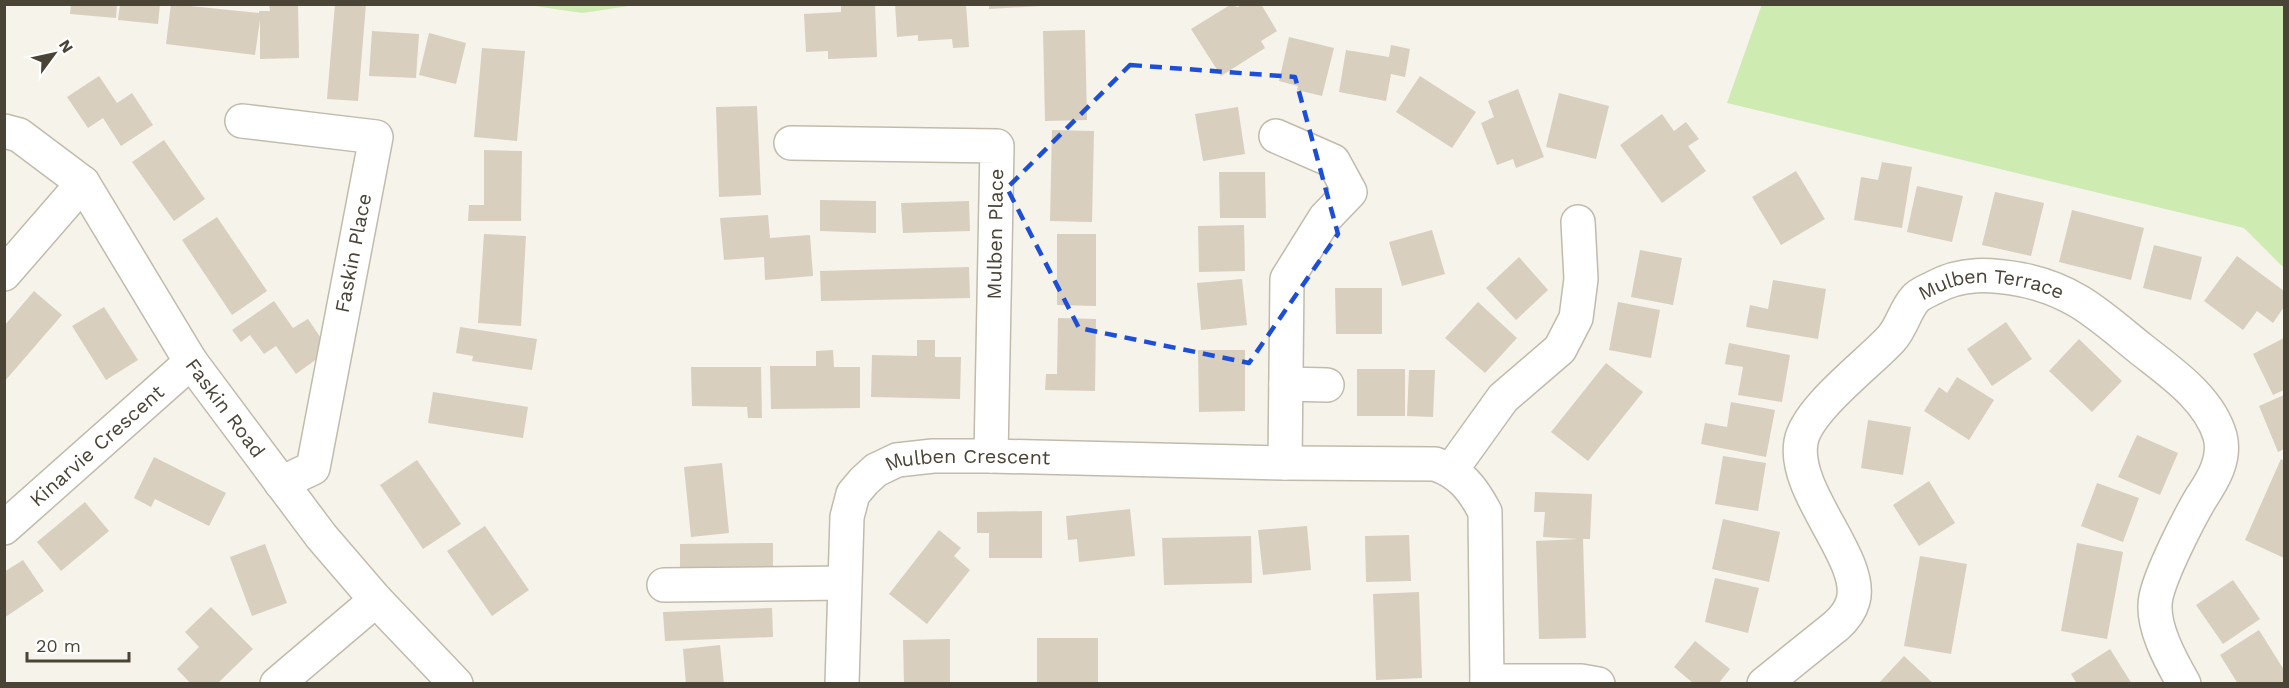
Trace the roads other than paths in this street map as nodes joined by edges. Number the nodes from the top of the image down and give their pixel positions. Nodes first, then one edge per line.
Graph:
1 (242, 121) dead end
2 (4, 131) edge
3 (1276, 136) dead end
4 (791, 143) dead end
5 (83, 183) junction
6 (1578, 222) dead end
7 (4, 274) edge
8 (191, 362) junction
9 (1286, 384) junction
10 (1328, 385) dead end
11 (991, 456) junction
12 (1285, 463) junction
13 (1452, 470) junction
14 (281, 483) junction
15 (4, 528) edge
16 (844, 583) junction
17 (664, 585) dead end
18 (376, 600) junction
19 (1487, 682) edge
20 (277, 684) edge
21 (456, 684) edge
22 (842, 684) edge
23 (1598, 684) edge
24 (1764, 684) edge
25 (2184, 684) edge

1 - 14 street, Faskin Place
2 - 5 street, Faskin Road
3 - 9 street
4 - 11 street, Mulben Place
5 - 7 street
5 - 8 street, Faskin Road
6 - 13 street
8 - 14 street, Faskin Road
8 - 15 street, Kinarvie Crescent
9 - 10 street
9 - 12 street
11 - 12 street, Mulben Crescent
11 - 16 street, Mulben Crescent
12 - 13 street, Mulben Crescent
13 - 19 street
14 - 18 street, Faskin Road
16 - 17 street
16 - 22 street, Mulben Crescent
18 - 20 street
18 - 21 street, Faskin Road
19 - 23 street
24 - 25 street, Mulben Terrace

